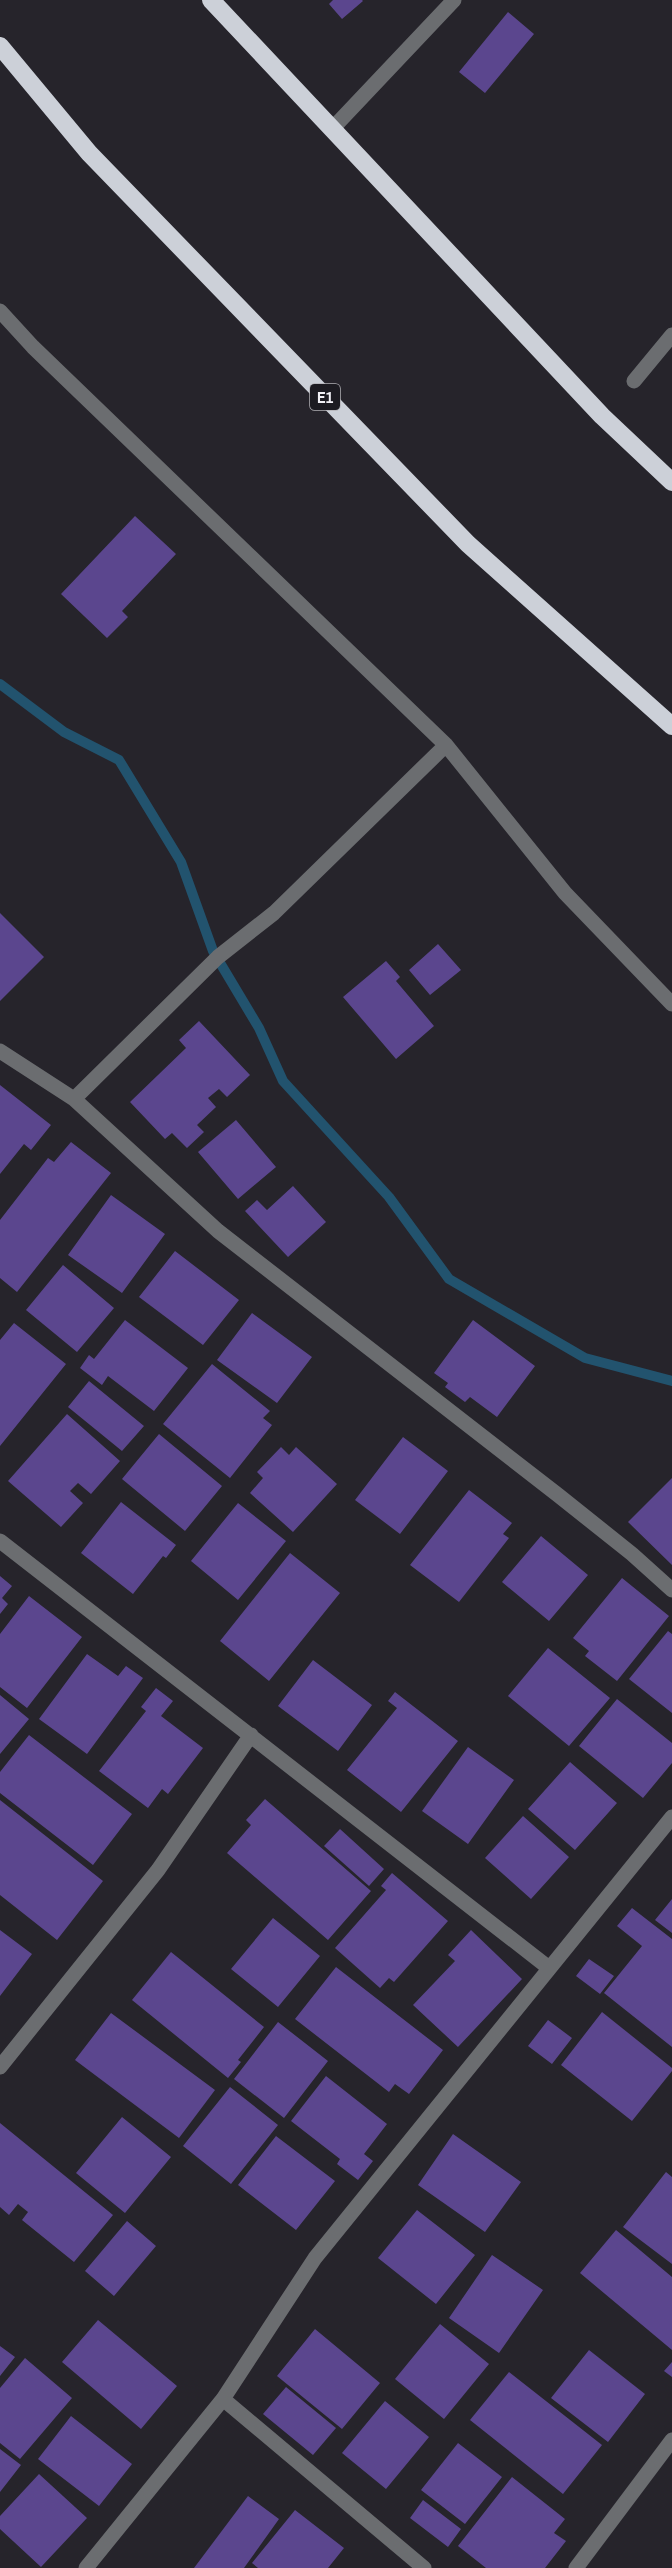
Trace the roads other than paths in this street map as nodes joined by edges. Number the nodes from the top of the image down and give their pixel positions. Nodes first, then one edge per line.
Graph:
1 (211, 0) edge
2 (454, 0) edge
3 (0, 46) edge
4 (333, 128) junction
5 (0, 311) edge
6 (672, 335) edge
7 (634, 381) dead end
8 (672, 482) edge
9 (672, 726) edge
10 (446, 745) junction
11 (672, 1004) edge
12 (0, 1051) edge
13 (74, 1099) junction
14 (0, 1541) edge
15 (672, 1590) edge
16 (251, 1735) junction
17 (672, 1817) edge
18 (549, 1968) junction
19 (0, 2067) edge
20 (223, 2399) junction
21 (672, 2440) edge
22 (86, 2568) edge
23 (424, 2568) edge
24 (576, 2568) edge

1 - 4 highway
2 - 4 street
3 - 9 highway, E1
4 - 8 highway
5 - 10 street
6 - 7 street
10 - 11 street
10 - 13 street
12 - 13 street
13 - 15 street
14 - 16 street
16 - 18 street
16 - 19 street
17 - 18 street
18 - 20 street
20 - 22 street
20 - 23 street
21 - 24 street

